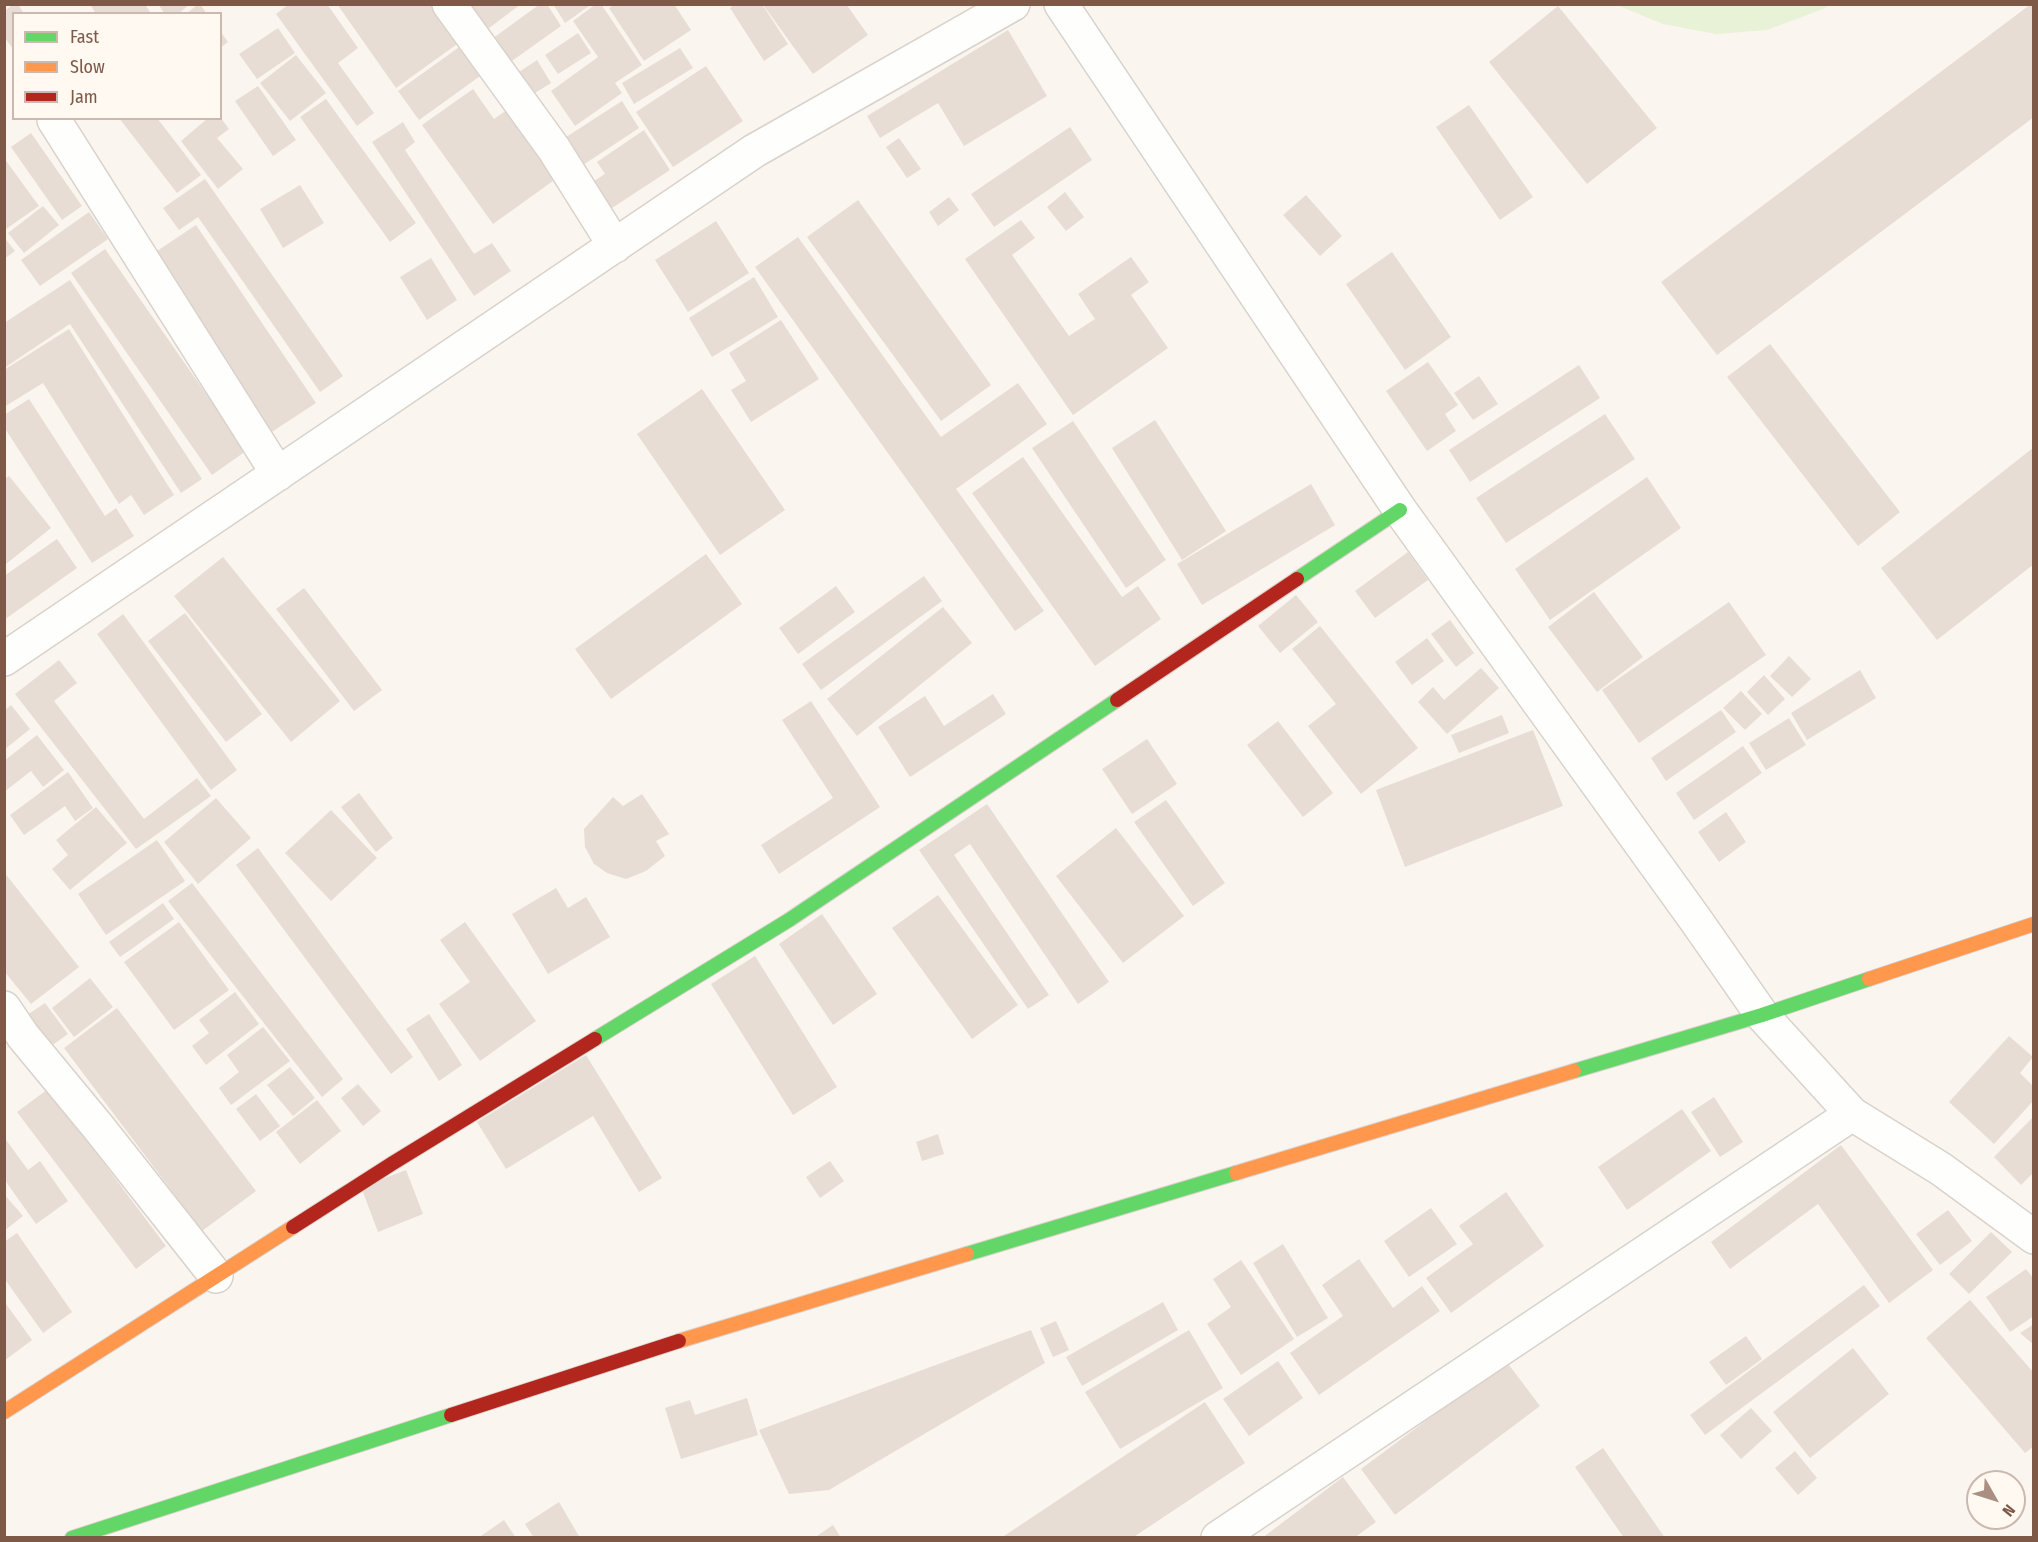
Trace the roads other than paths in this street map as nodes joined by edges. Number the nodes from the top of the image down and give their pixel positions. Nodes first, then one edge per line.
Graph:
1 (449, 4) edge
2 (1013, 4) edge
3 (1061, 4) edge
4 (54, 120) dead end
5 (615, 246) junction
6 (278, 474) junction
7 (1400, 510) junction
8 (4, 659) edge
9 (2034, 924) edge
10 (4, 1008) edge
11 (1762, 1015) junction
12 (1852, 1114) junction
13 (2034, 1238) edge
14 (216, 1276) junction
15 (4, 1412) edge
16 (72, 1538) edge
17 (1218, 1538) edge

1 - 5 street
2 - 5 street
3 - 7 street
4 - 6 street
5 - 6 street
6 - 8 street
7 - 11 street
7 - 14 street
9 - 11 street
10 - 14 street
11 - 12 street
11 - 16 street
12 - 13 street
12 - 17 street
14 - 15 street

